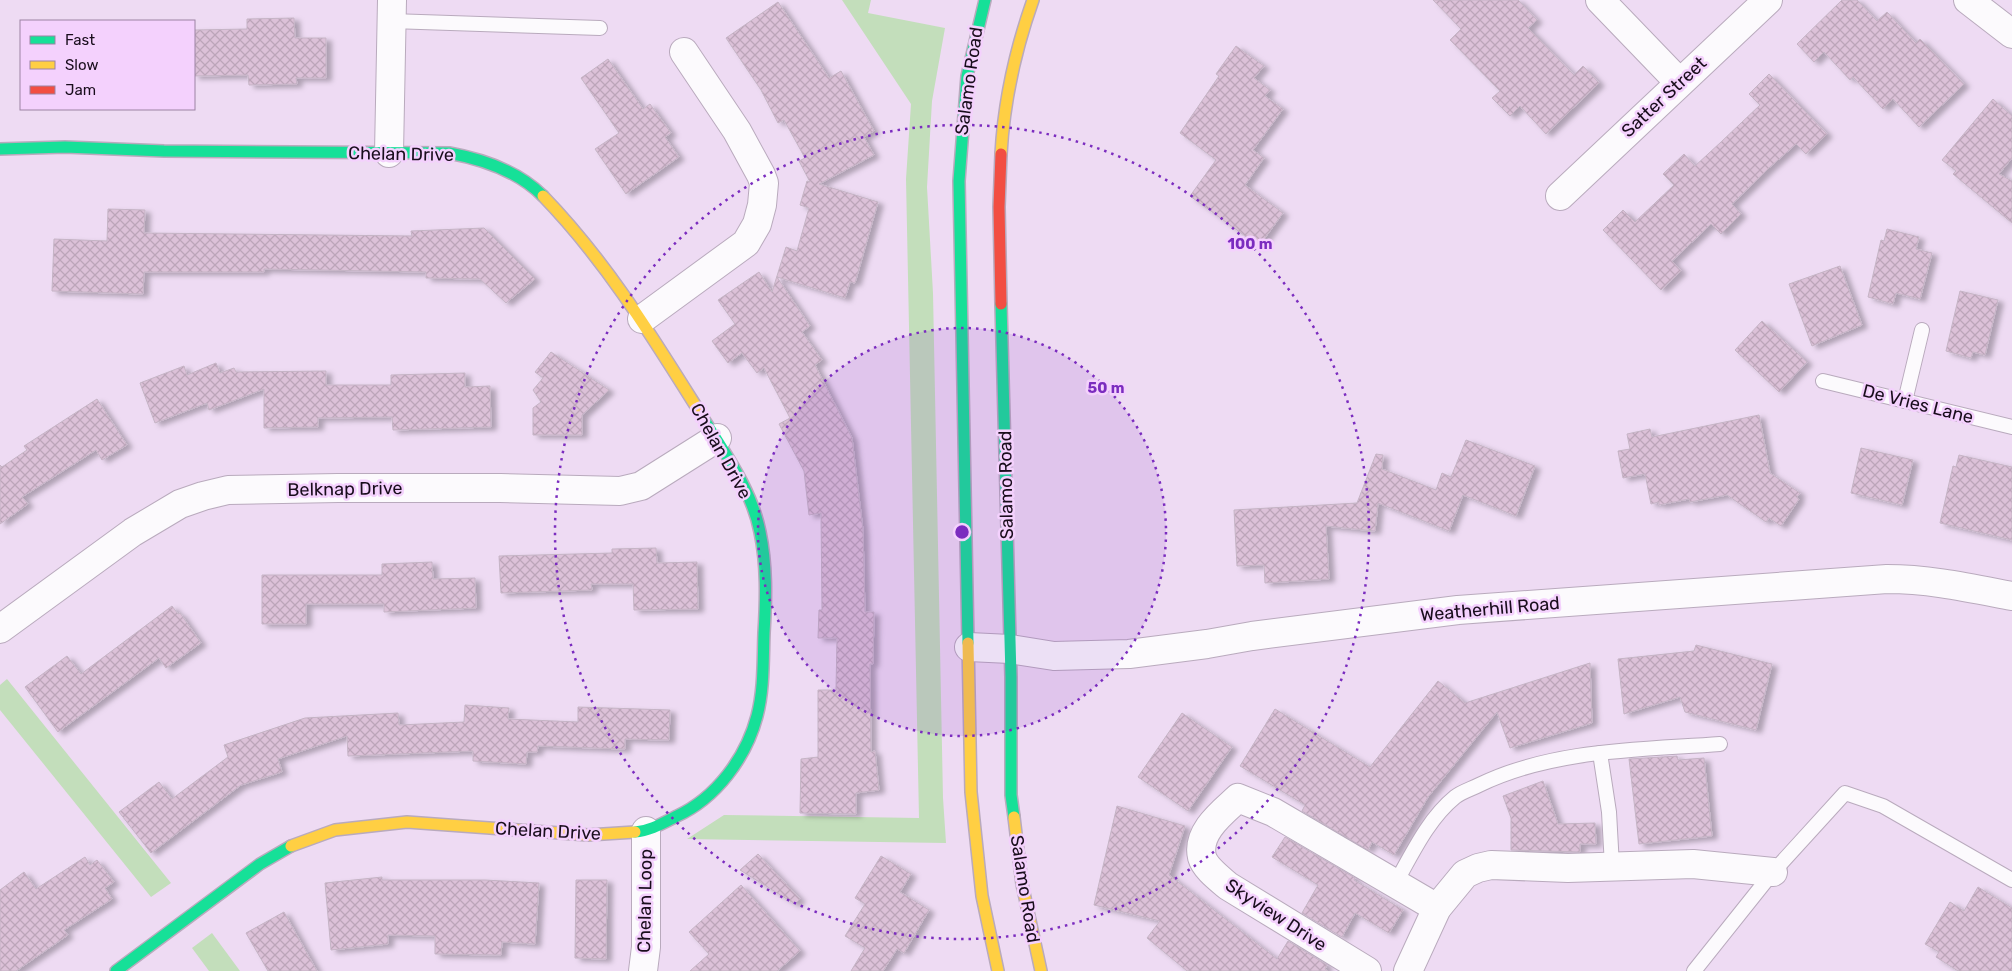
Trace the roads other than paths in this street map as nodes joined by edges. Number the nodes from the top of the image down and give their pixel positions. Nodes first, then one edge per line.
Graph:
1 (985, 0) edge
2 (1033, 0) edge
3 (1600, 0) edge
4 (1768, 0) edge
5 (1968, 0) edge
6 (392, 11) edge
7 (600, 28) dead end
8 (2012, 34) edge
9 (684, 52) dead end
10 (1678, 82) junction
11 (0, 149) edge
12 (389, 153) junction
13 (1560, 196) dead end
14 (642, 319) junction
15 (1922, 330) dead end
16 (1823, 381) dead end
17 (1905, 401) junction
18 (2012, 426) edge
19 (717, 438) junction
20 (2012, 596) edge
21 (0, 629) edge
22 (969, 647) junction
23 (1010, 649) junction
24 (1720, 744) dead end
25 (1600, 753) junction
26 (646, 830) junction
27 (1612, 866) junction
28 (1773, 872) junction
29 (2012, 880) edge
30 (1395, 884) junction
31 (1437, 908) junction
32 (116, 971) edge
33 (643, 971) edge
34 (998, 971) edge
35 (1041, 971) edge
36 (1366, 971) edge
37 (1408, 971) edge
38 (1694, 971) edge

1 - 22 main road, Salamo Road
2 - 23 main road, Salamo Road
3 - 10 street
4 - 10 street, Satter Street
5 - 8 street
6 - 7 lane
6 - 12 street
9 - 14 street
10 - 13 street, Satter Street
11 - 12 main road, Chelan Drive
12 - 14 main road, Chelan Drive
14 - 19 main road, Chelan Drive
15 - 17 lane
16 - 17 lane, De Vries Lane
17 - 18 lane, De Vries Lane
19 - 21 street, Belknap Drive
19 - 26 main road, Chelan Drive
20 - 23 street, Weatherhill Road
22 - 23 street, Weatherhill Road
22 - 34 main road, Salamo Road
23 - 35 main road, Salamo Road
24 - 25 lane
25 - 27 lane
25 - 30 lane
26 - 32 main road, Chelan Drive
26 - 33 street, Chelan Loop
27 - 28 street
27 - 31 street
28 - 29 lane
28 - 38 lane
30 - 31 street, Skyview Drive
30 - 36 street, Skyview Drive
31 - 37 street

